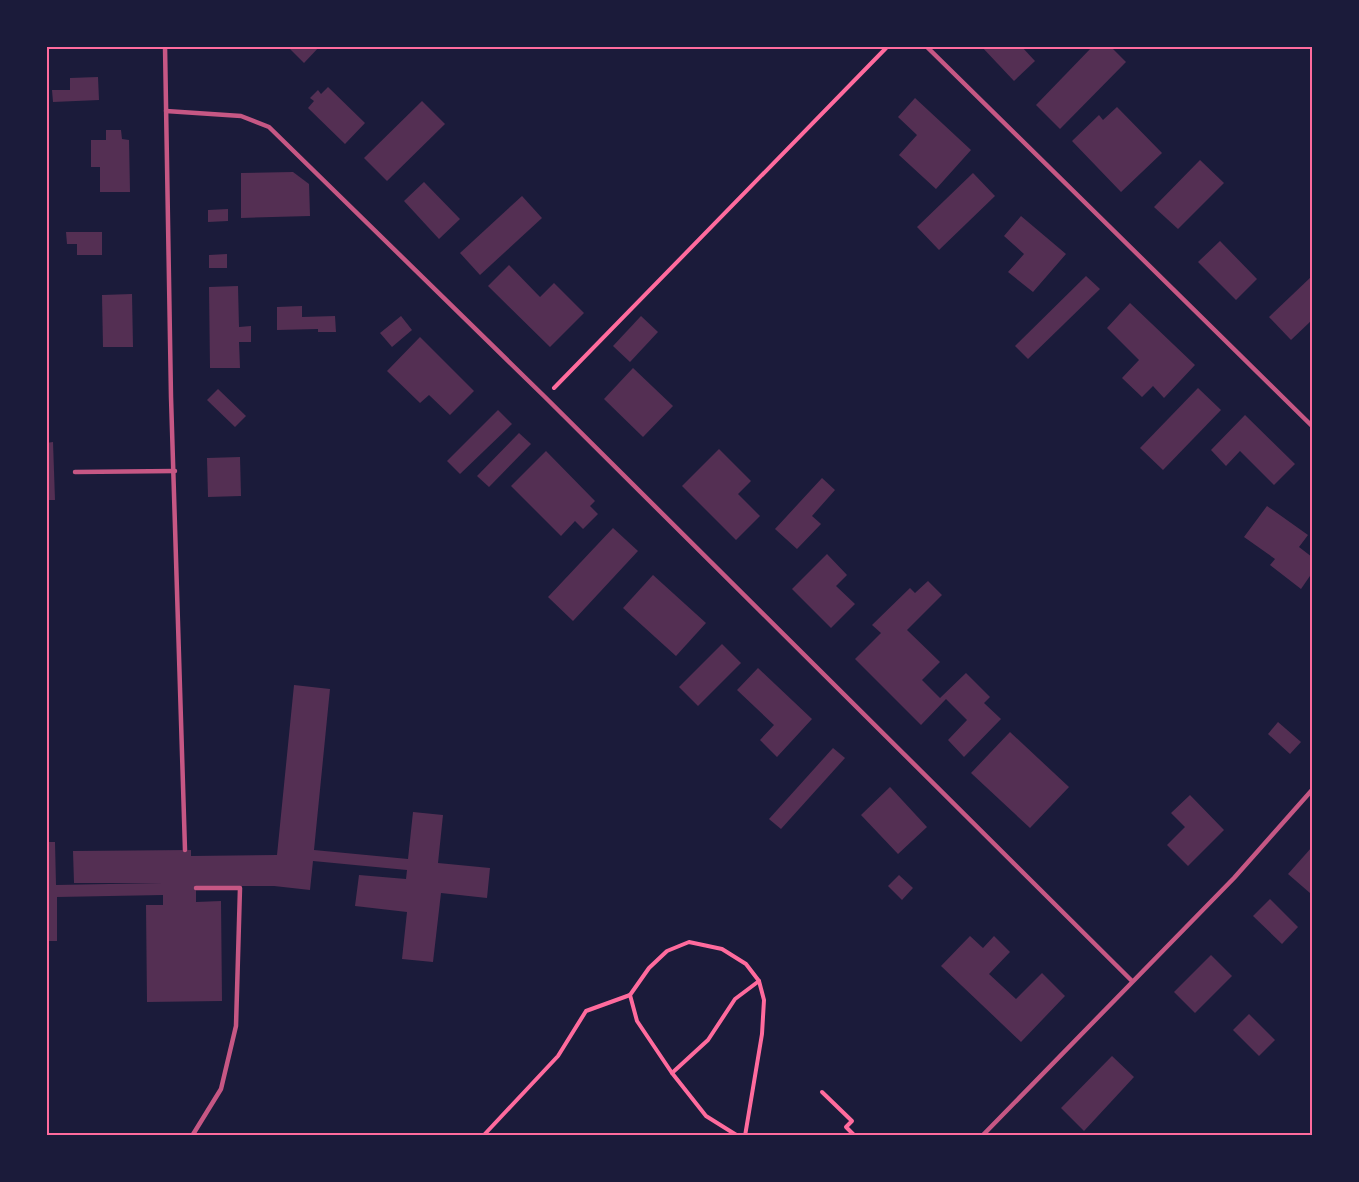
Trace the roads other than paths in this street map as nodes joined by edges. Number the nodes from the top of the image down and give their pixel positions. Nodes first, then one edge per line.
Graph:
1 (165, 46) edge
2 (926, 46) edge
3 (166, 111) junction
4 (1312, 426) edge
5 (175, 471) junction
6 (75, 472) dead end
7 (1312, 790) edge
8 (185, 850) dead end
9 (196, 888) dead end
10 (1132, 981) junction
11 (192, 1136) edge
12 (982, 1136) edge

1 - 3 lane
2 - 4 lane
3 - 5 lane
3 - 10 lane
5 - 6 lane
5 - 8 lane
7 - 10 lane
9 - 11 lane
10 - 12 lane

